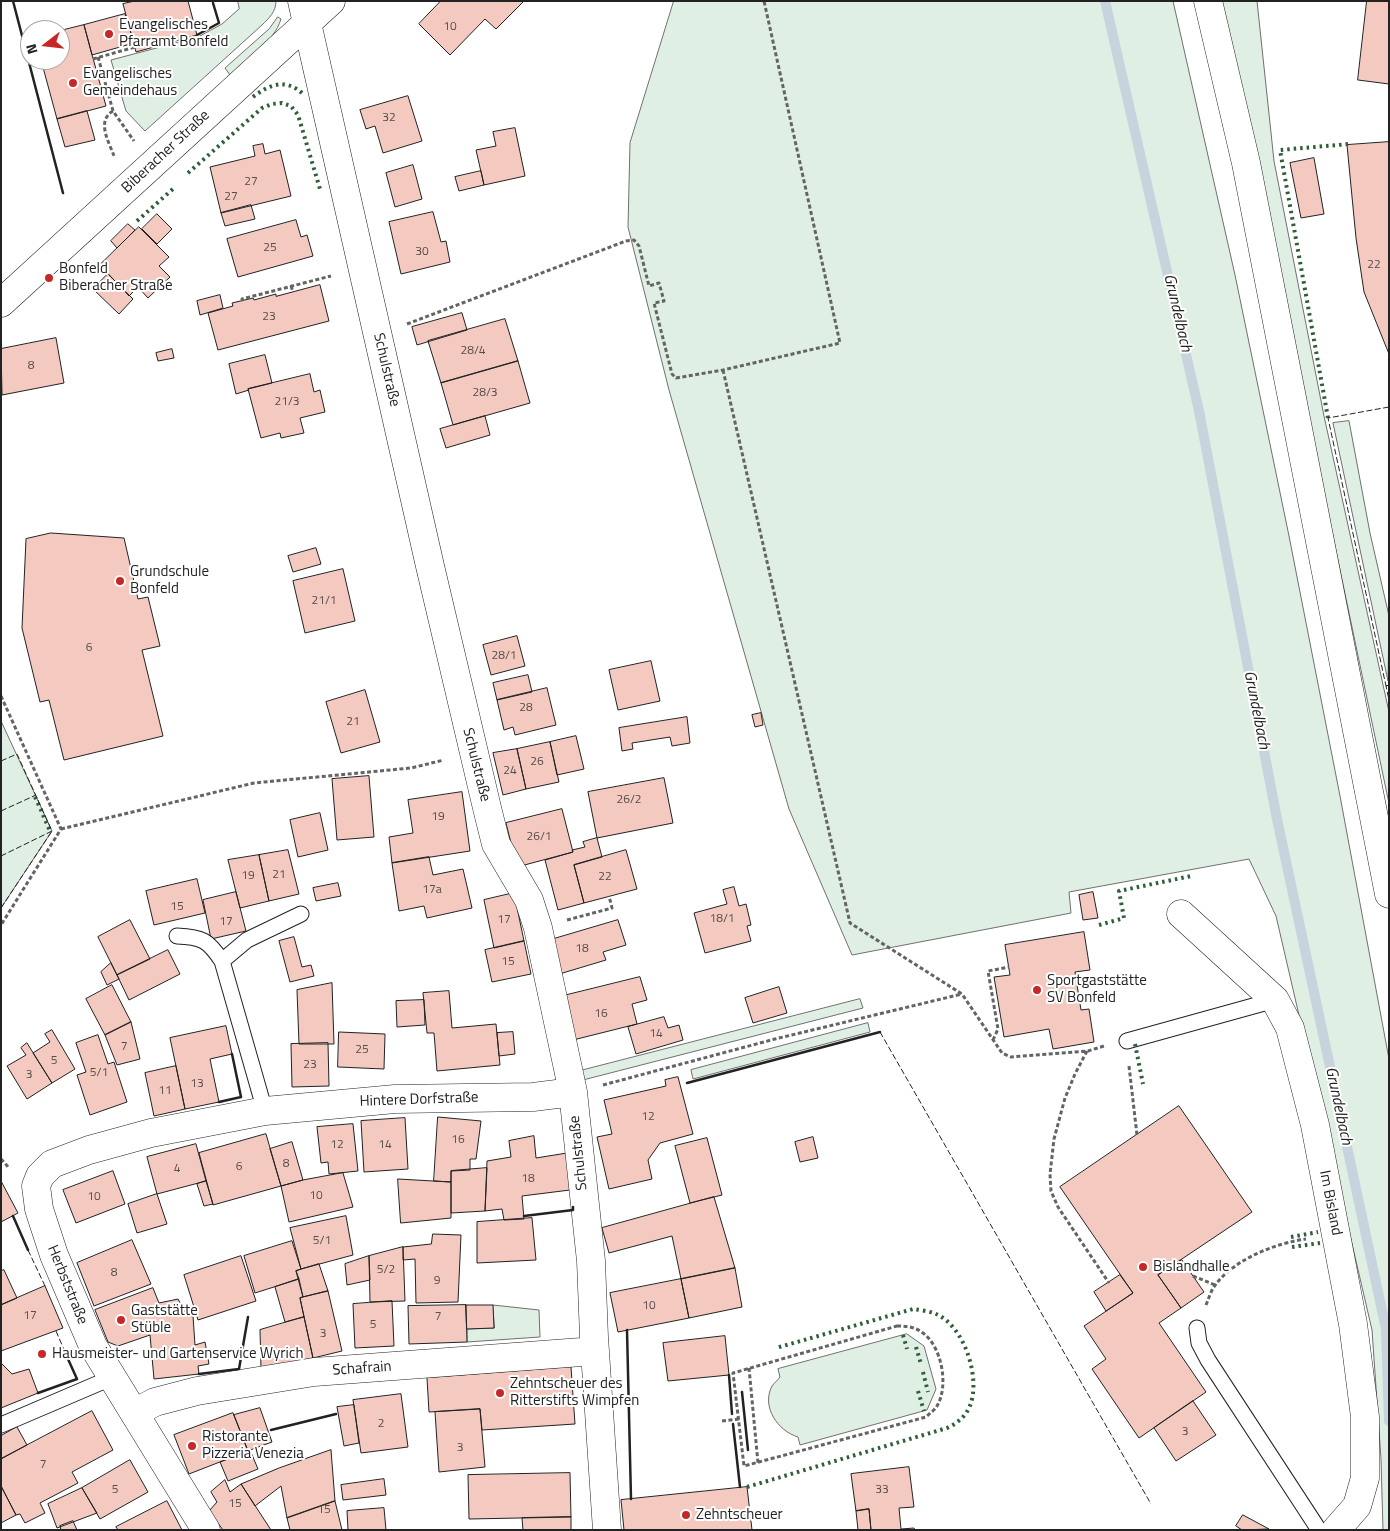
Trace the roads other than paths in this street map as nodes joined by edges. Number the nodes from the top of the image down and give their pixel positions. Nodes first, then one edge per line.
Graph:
1 (331, 1) edge
2 (1208, 1) edge
3 (304, 12) edge
4 (1, 303) edge
5 (1389, 894) edge
6 (301, 914) dead end
7 (1182, 914) dead end
8 (178, 936) dead end
9 (222, 961) junction
10 (1275, 1000) junction
11 (1127, 1041) road end
12 (573, 1092) junction
13 (265, 1110) junction
14 (36, 1186) joint
15 (1197, 1328) road end
16 (595, 1351) junction
17 (112, 1378) junction
18 (134, 1413) junction
19 (1, 1425) edge
20 (206, 1530) edge
21 (607, 1530) edge
22 (1319, 1530) edge
23 (1336, 1530) edge

1 - 3 street, Biberacher Straße
2 - 5 street
3 - 4 street, Biberacher Straße
3 - 12 street, Schulstraße
6 - 9 lane
7 - 10 street, Im Bisland
8 - 9 lane
9 - 13 lane
10 - 11 lane
10 - 23 street, Im Bisland
12 - 13 street, Hintere Dorfstraße
12 - 16 street, Schulstraße
13 - 14 street, Hintere Dorfstraße
14 - 17 street, Herbststraße
15 - 22 lane
16 - 18 street, Schafrain
16 - 21 street, Schulstraße
17 - 18 street, Herbststraße
17 - 19 lane
18 - 20 street, Herbststraße

